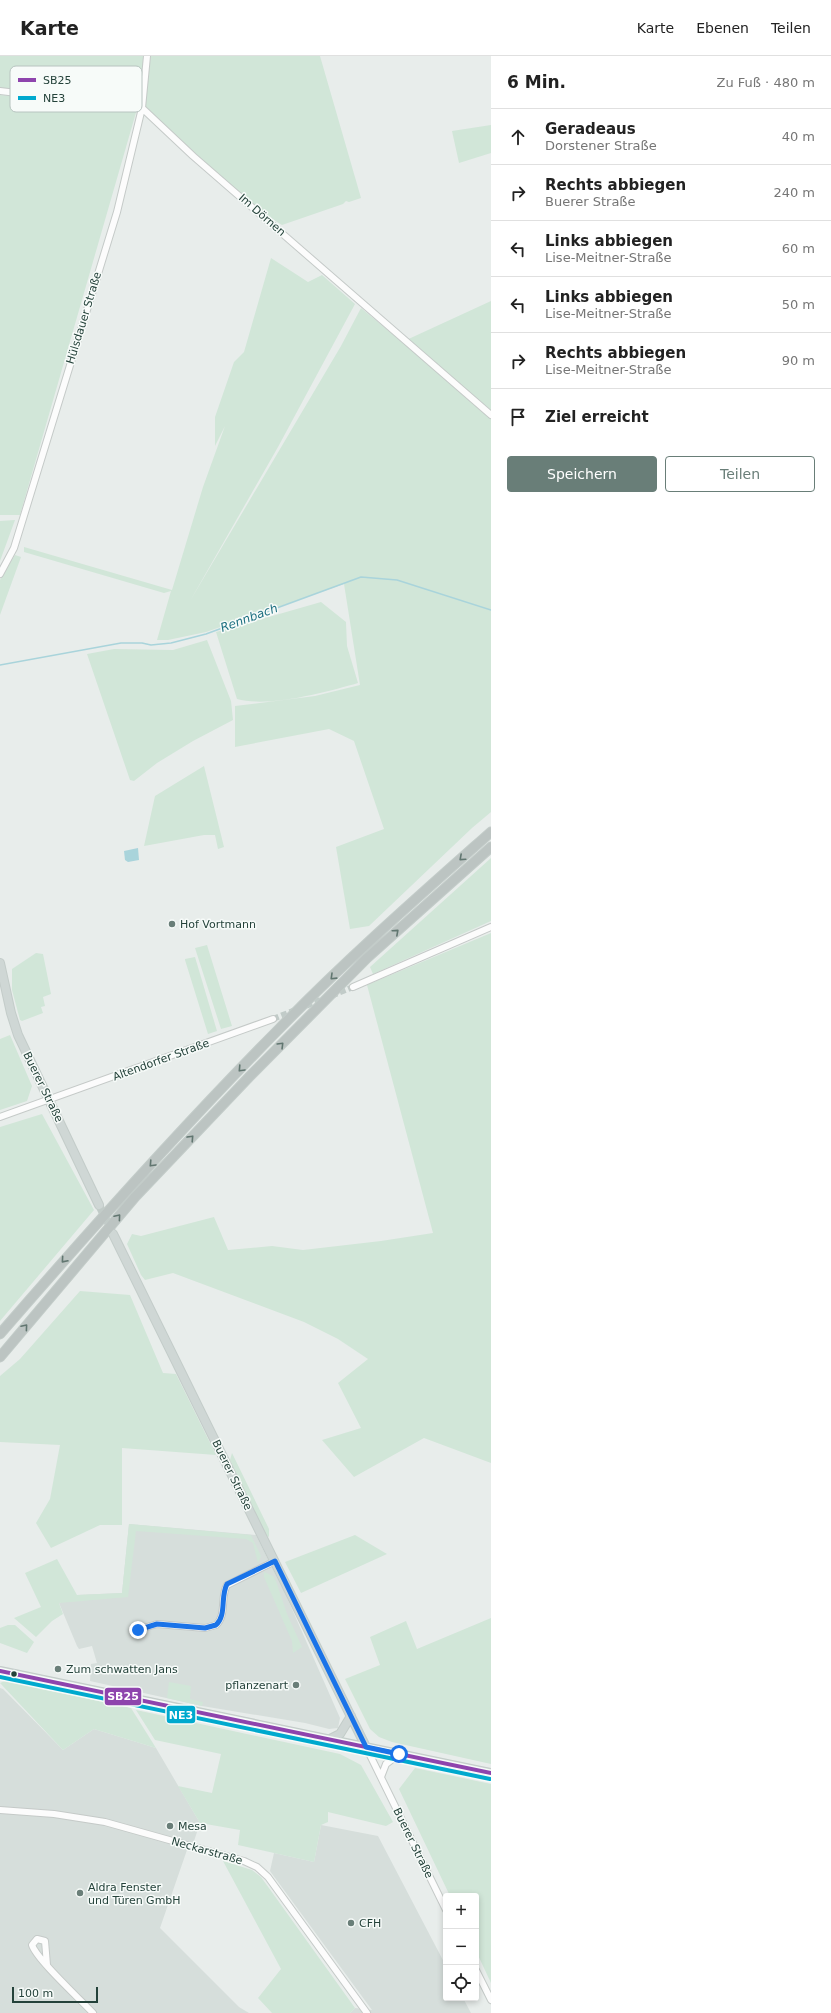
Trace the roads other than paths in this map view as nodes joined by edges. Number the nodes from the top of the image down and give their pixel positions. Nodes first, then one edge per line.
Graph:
1 (147, 56) edge
2 (0, 91) edge
3 (10, 92) edge
4 (142, 108) joint
5 (141, 112) edge
6 (491, 415) edge
7 (0, 574) edge
8 (491, 832) edge
9 (491, 847) edge
10 (491, 927) edge
11 (0, 964) edge
12 (353, 987) tunnel mouth
13 (273, 1020) tunnel mouth
14 (50, 1100) junction
15 (0, 1118) edge
16 (99, 1205) tunnel mouth
17 (113, 1234) tunnel mouth
18 (0, 1334) edge
19 (0, 1357) edge
20 (275, 1561) junction
21 (138, 1630) dead end
22 (0, 1671) edge
23 (351, 1716) junction
24 (329, 1739) junction
25 (366, 1747) junction
26 (399, 1754) junction
27 (491, 1772) edge
28 (381, 1777) junction
29 (0, 1810) edge
30 (443, 1904) edge
31 (47, 1965) dead end
32 (479, 1976) edge
33 (491, 2000) edge
34 (93, 2013) edge
35 (367, 2013) edge

1 - 4 street, Hülsdauer Straße
2 - 3 street
4 - 6 street, Im Dörnen
5 - 7 street, Hülsdauer Straße
8 -> 18 highway
19 -> 9 highway
10 - 12 street
11 - 14 main road, Buerer Straße
13 - 14 street, Altendorfer Straße
14 - 15 street, Altendorfer Straße
14 - 16 main road, Buerer Straße
17 - 20 main road, Buerer Straße
20 - 21 street
20 - 23 main road, Buerer Straße
22 - 24 main road
23 - 24 main road
23 - 25 main road, Buerer Straße
24 - 25 main road
25 - 26 main road
25 - 28 street, Buerer Straße
26 - 27 main road
26 - 28 street
28 - 30 street, Buerer Straße
29 - 35 street, Neckarstraße
31 - 34 street
32 - 33 street

